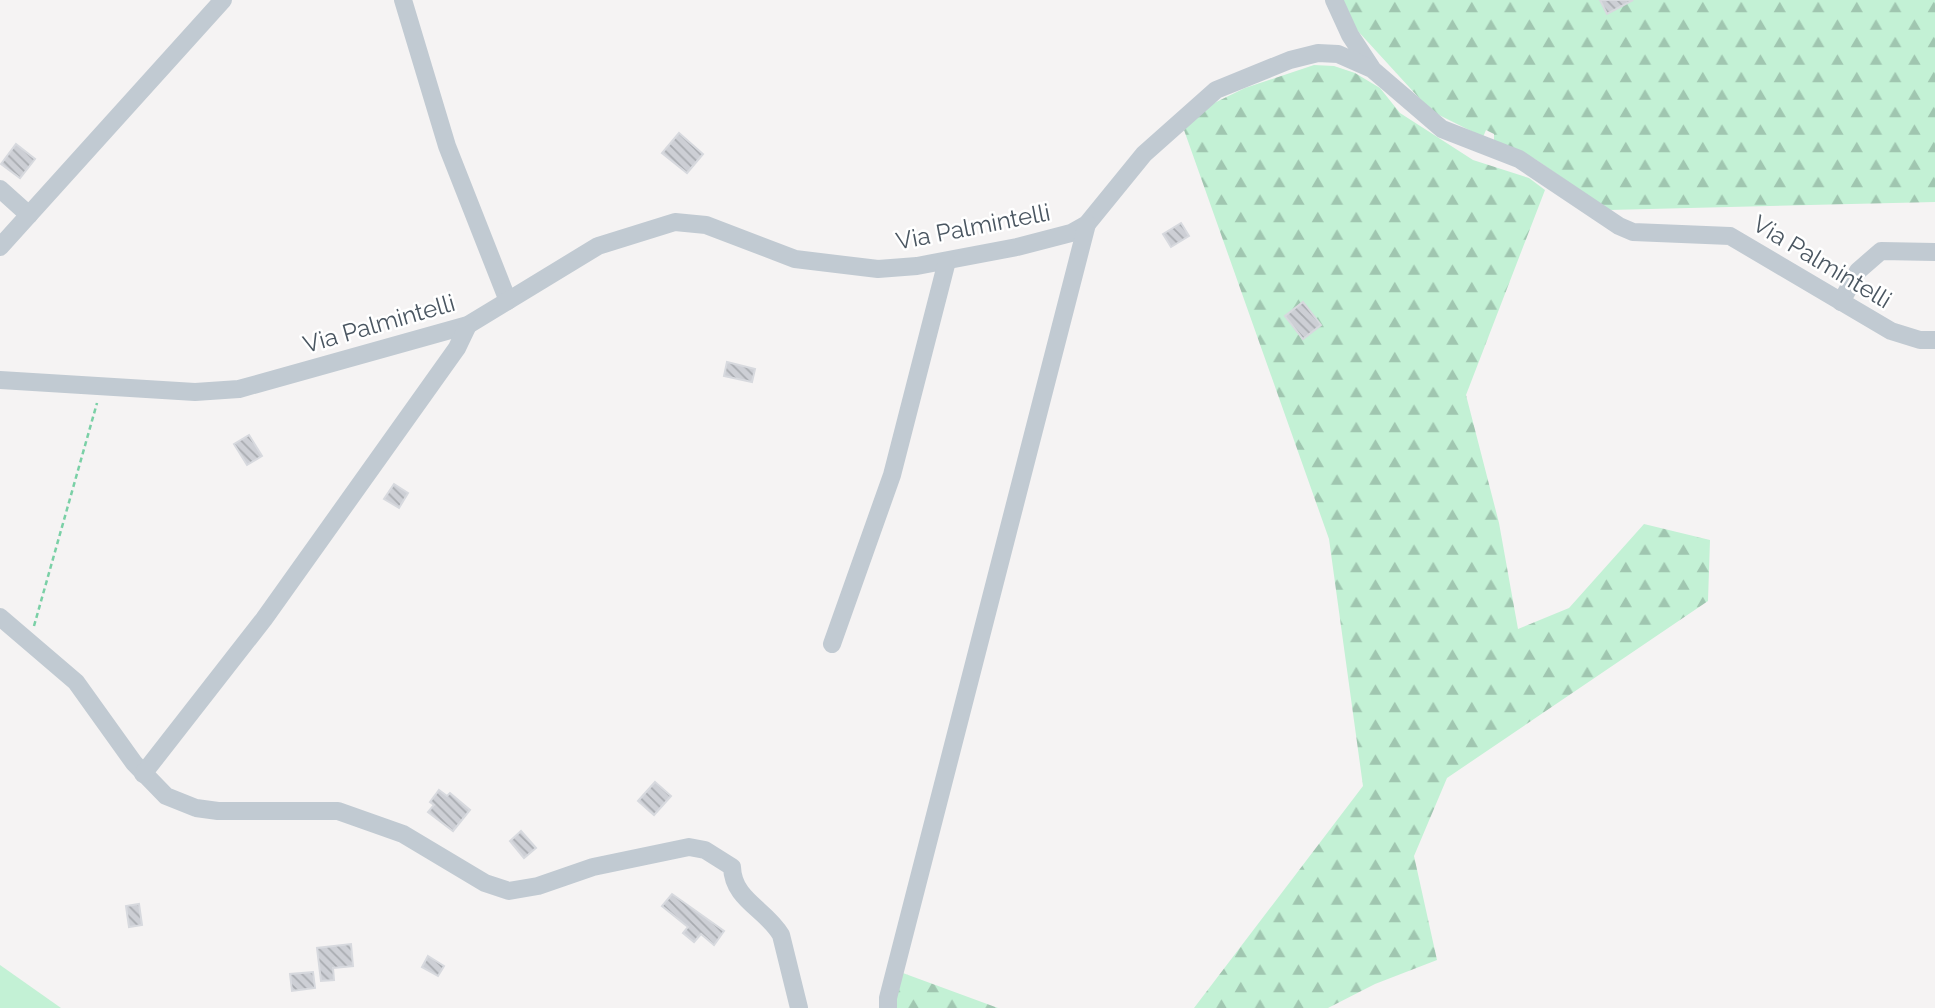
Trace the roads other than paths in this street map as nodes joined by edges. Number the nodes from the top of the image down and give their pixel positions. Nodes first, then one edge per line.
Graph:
1 (223, 0) edge
2 (403, 0) edge
3 (1334, 0) edge
4 (1372, 69) junction
5 (0, 188) edge
6 (29, 215) junction
7 (1087, 224) junction
8 (0, 247) edge
9 (1935, 252) edge
10 (947, 261) junction
11 (508, 301) junction
12 (1841, 302) junction
13 (468, 325) junction
14 (1935, 340) edge
15 (0, 380) edge
16 (0, 617) edge
17 (832, 644) dead end
18 (143, 774) junction
19 (799, 1008) edge
20 (888, 1008) edge

1 - 6 street
2 - 11 street
3 - 4 street
4 - 7 street, Via Palmintelli
4 - 12 street, Via Palmintelli
5 - 6 street
6 - 8 street
7 - 10 street, Via Palmintelli
7 - 20 street
9 - 12 street
10 - 11 street, Via Palmintelli
10 - 17 street
11 - 13 street, Via Palmintelli
12 - 14 street, Via Palmintelli
13 - 15 street, Via Palmintelli
13 - 18 street
16 - 18 street
18 - 19 street

